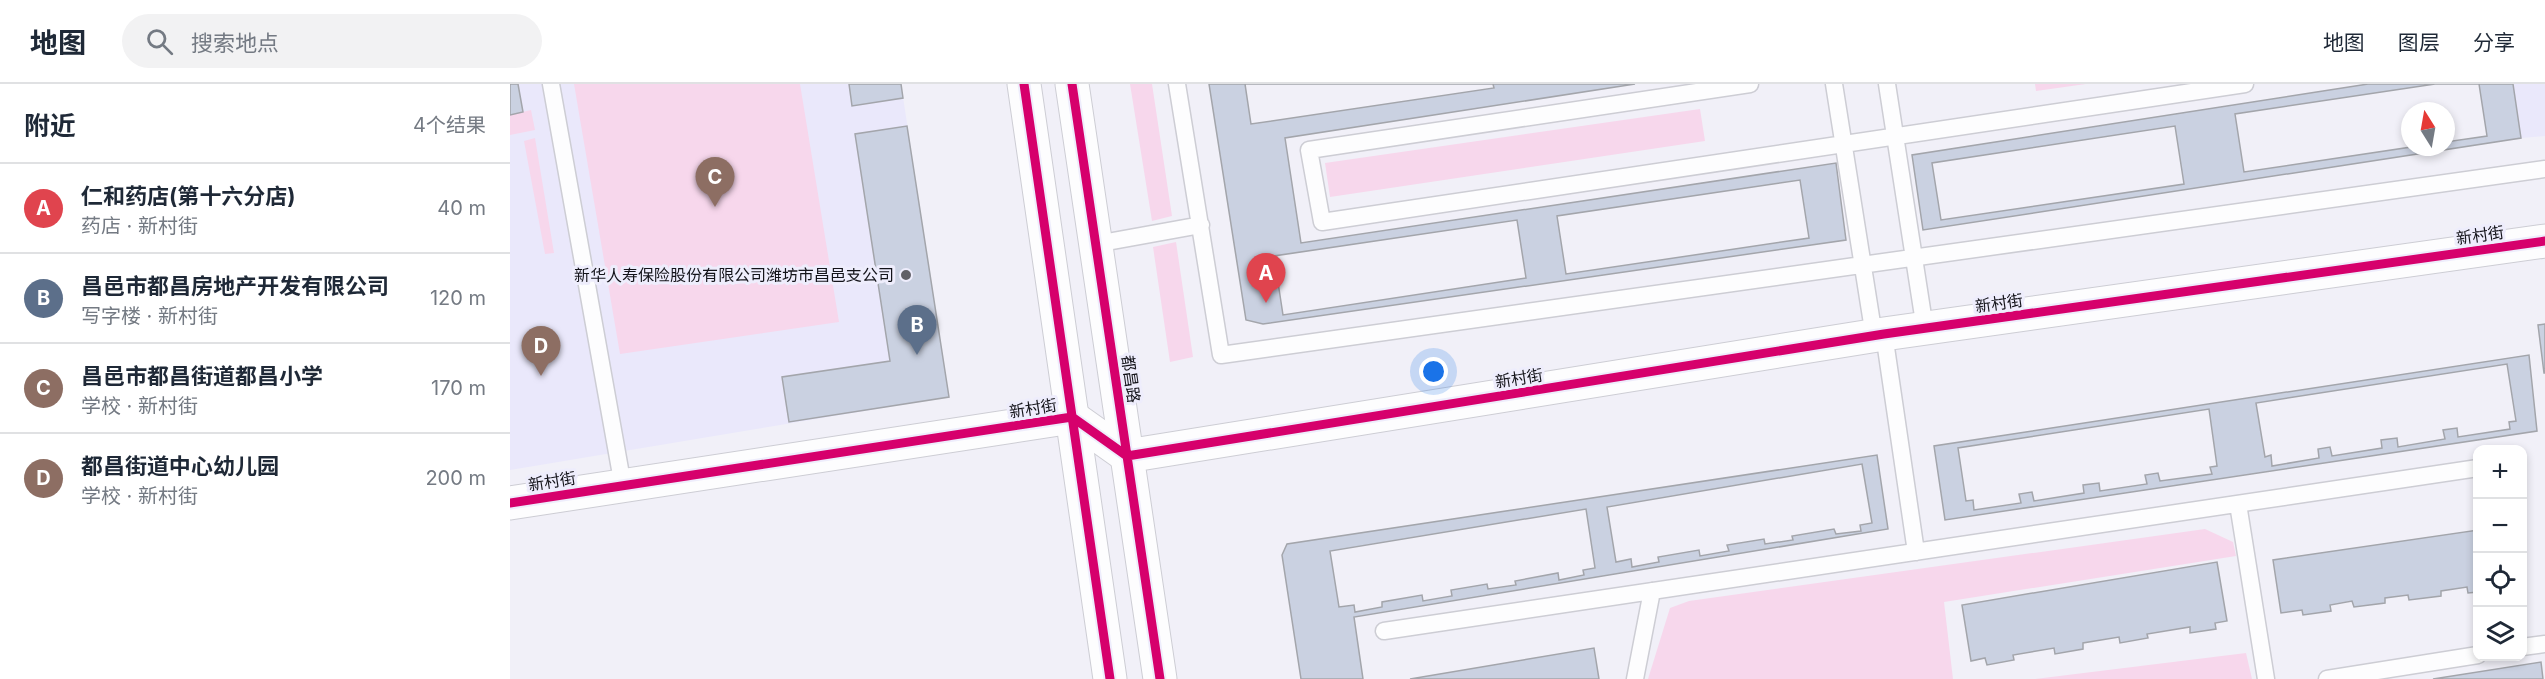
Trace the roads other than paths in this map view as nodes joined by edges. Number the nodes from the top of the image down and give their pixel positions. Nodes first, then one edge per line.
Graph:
1 (551, 84) edge
2 (1024, 84) edge
3 (1072, 84) edge
4 (1177, 84) edge
5 (1750, 84) edge
6 (1834, 84) edge
7 (1887, 84) edge
8 (2245, 84) edge
9 (1895, 136) junction
10 (1843, 143) junction
11 (2545, 169) edge
12 (1201, 225) junction
13 (2545, 241) edge
14 (1096, 244) junction
15 (1914, 258) junction
16 (1862, 265) junction
17 (1925, 329) junction
18 (1879, 335) junction
19 (1072, 417) junction
20 (1127, 456) junction
21 (2473, 469) edge
22 (623, 486) junction
23 (510, 503) edge
24 (2238, 504) junction
25 (1916, 552) junction
26 (1652, 591) junction
27 (1384, 631) dead end
28 (2545, 644) edge
29 (2527, 646) edge
30 (2473, 656) edge
31 (1110, 679) edge
32 (1160, 679) edge
33 (1635, 679) edge
34 (2266, 679) edge
35 (2328, 679) edge

1 - 22 lane
2 - 19 street
3 - 14 street, 都昌路
4 - 12 lane
5 - 10 lane
6 - 10 lane
7 - 9 lane
8 - 9 lane
9 - 10 lane
9 - 15 lane
10 - 16 lane
11 - 15 lane
12 - 14 lane
12 - 16 lane
13 - 17 street, 新村街
14 - 20 street, 都昌路
15 - 16 lane
15 - 17 lane
16 - 18 lane
17 - 18 street, 新村街
18 - 20 street, 新村街
18 - 25 lane
19 - 20 street, 新村街
19 - 22 street, 新村街
19 - 31 street
20 - 32 street, 都昌路
21 - 24 lane
22 - 23 street, 新村街
24 - 25 lane
24 - 34 lane
25 - 26 lane
26 - 27 lane
26 - 33 lane
28 - 29 lane
30 - 35 lane

